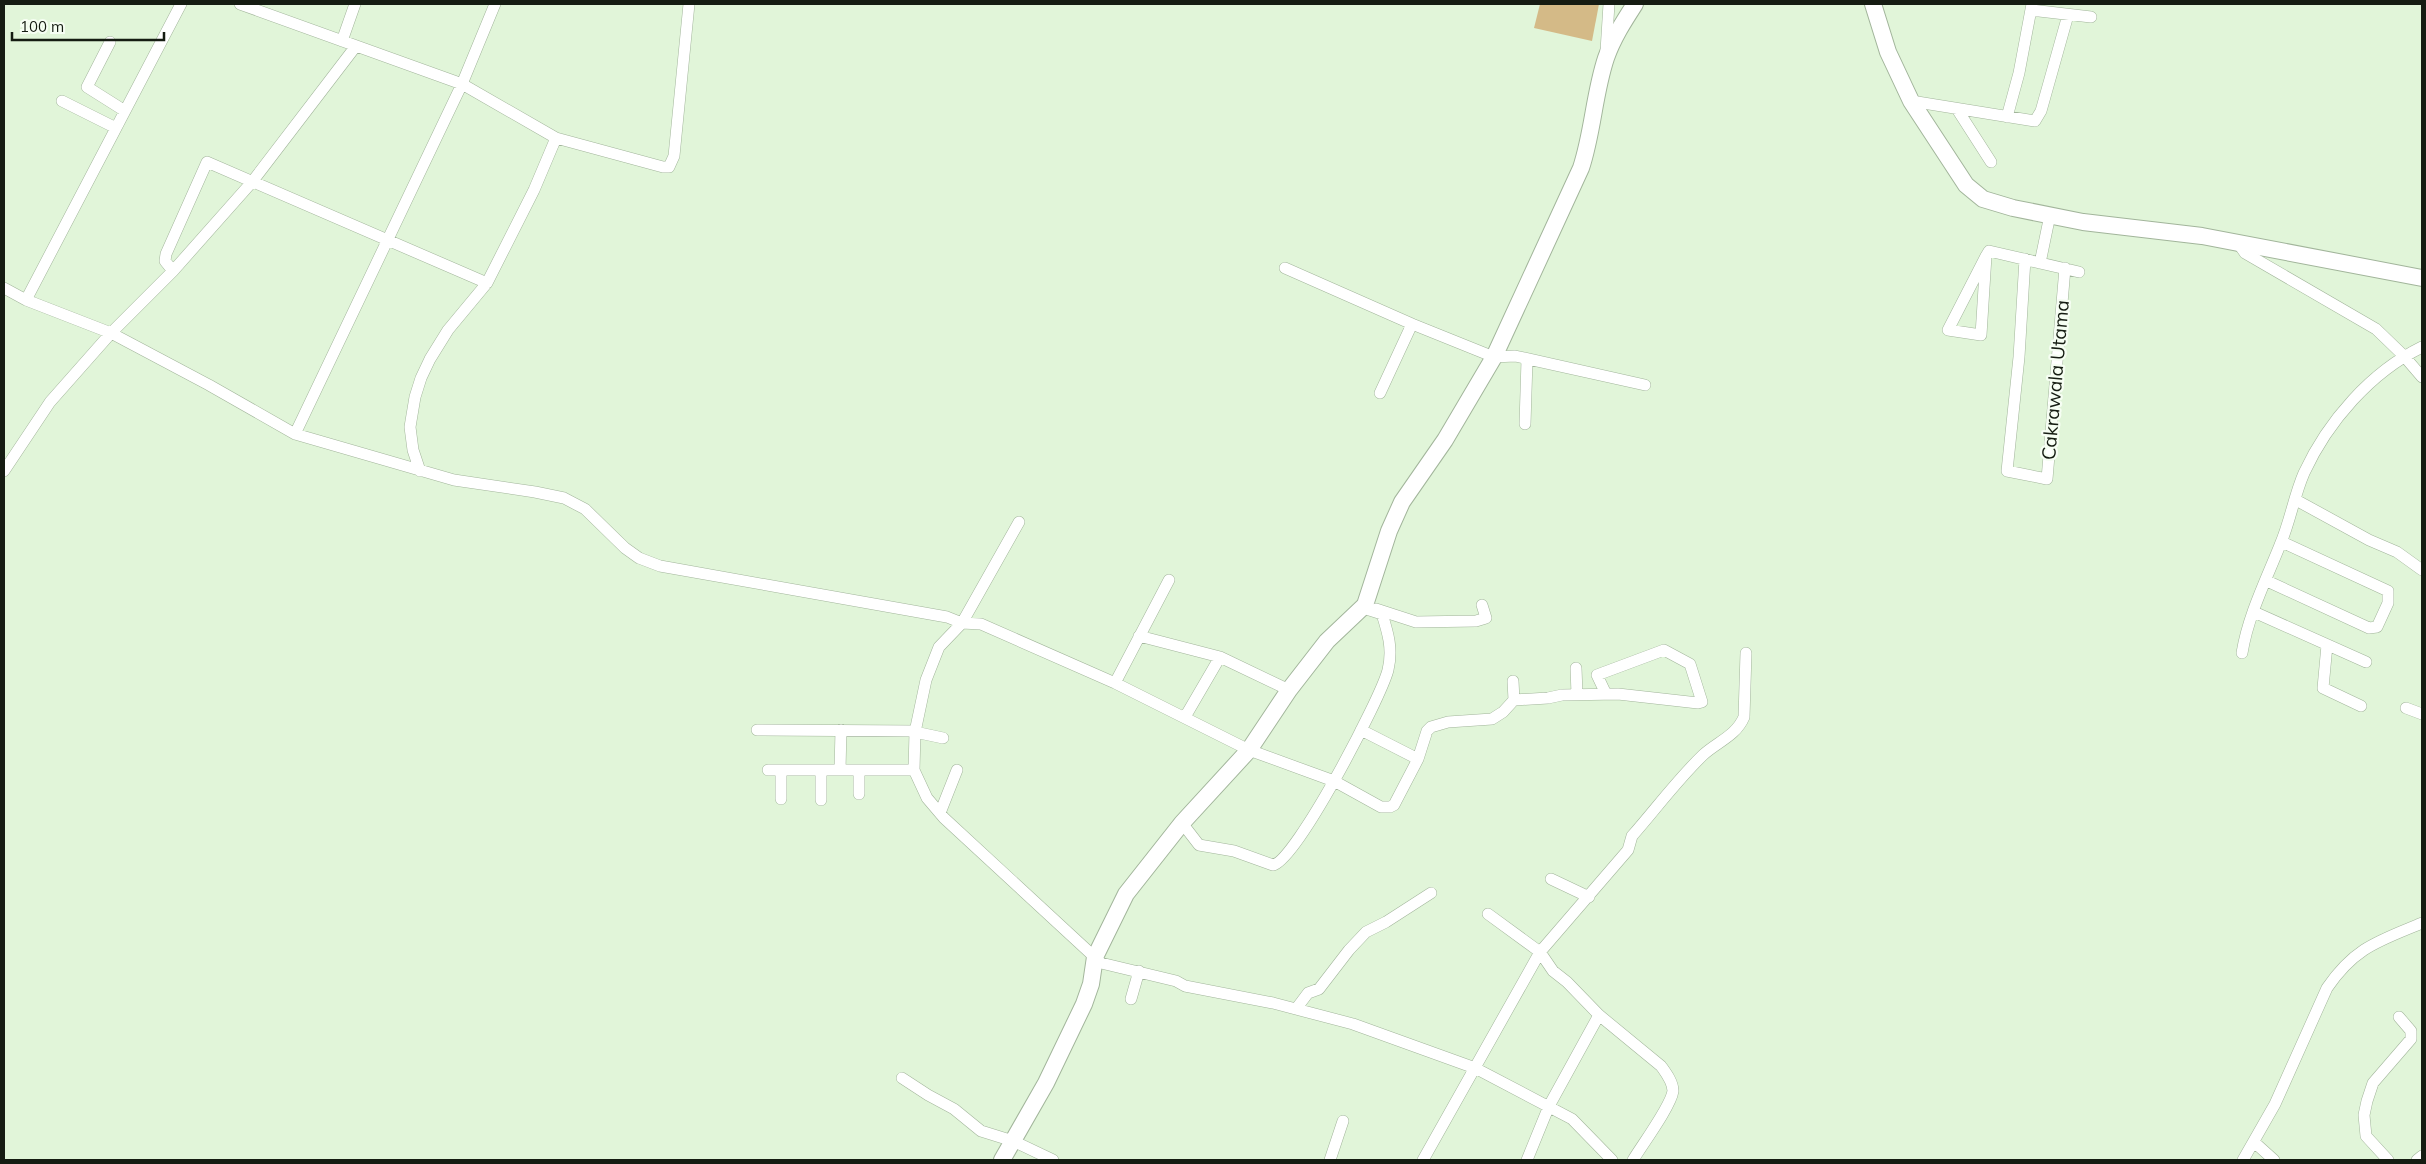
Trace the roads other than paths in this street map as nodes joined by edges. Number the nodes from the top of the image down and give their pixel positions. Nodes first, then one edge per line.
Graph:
1 (180, 4) edge
2 (240, 4) edge
3 (356, 4) edge
4 (495, 4) edge
5 (689, 4) edge
6 (1609, 4) edge
7 (1635, 4) edge
8 (1873, 4) edge
9 (2031, 7) edge
10 (2068, 15) junction
11 (2090, 17) dead end
12 (342, 41) junction
13 (110, 42) dead end
14 (356, 46) junction
15 (1606, 60) junction
16 (462, 84) junction
17 (62, 101) dead end
18 (1911, 101) junction
19 (1957, 109) junction
20 (125, 111) junction
21 (2007, 117) junction
22 (116, 128) junction
23 (556, 138) junction
24 (1991, 162) dead end
25 (252, 182) junction
26 (2050, 215) junction
27 (386, 241) junction
28 (2238, 243) junction
29 (1986, 256) junction
30 (2025, 259) junction
31 (2040, 263) junction
32 (1284, 268) dead end
33 (2064, 268) junction
34 (173, 271) junction
35 (2079, 272) dead end
36 (2422, 278) edge
37 (487, 283) junction
38 (4, 288) edge
39 (26, 300) junction
40 (1412, 324) junction
41 (110, 334) junction
42 (2422, 347) edge
43 (2404, 356) junction
44 (1494, 357) junction
45 (1527, 360) junction
46 (2422, 377) edge
47 (1645, 385) dead end
48 (1380, 393) dead end
49 (1525, 424) dead end
50 (295, 434) junction
51 (4, 471) edge
52 (420, 471) junction
53 (2296, 500) junction
54 (1019, 522) dead end
55 (2282, 542) junction
56 (2422, 570) edge
57 (1169, 580) dead end
58 (2267, 581) junction
59 (1482, 605) dead end
60 (1364, 606) junction
61 (2254, 612) junction
62 (962, 623) junction
63 (1139, 636) junction
64 (2326, 645) junction
65 (1746, 653) dead end
66 (2242, 653) dead end
67 (1220, 658) junction
68 (2366, 662) dead end
69 (1576, 668) dead end
70 (1513, 681) dead end
71 (1115, 684) junction
72 (1290, 690) junction
73 (1577, 694) junction
74 (1606, 694) junction
75 (1514, 700) junction
76 (2361, 706) dead end
77 (2406, 708) dead end
78 (2422, 714) edge
79 (1185, 717) junction
80 (757, 730) dead end
81 (841, 730) junction
82 (1361, 730) junction
83 (915, 732) junction
84 (943, 738) dead end
85 (1250, 750) junction
86 (1418, 759) junction
87 (768, 770) dead end
88 (782, 770) junction
89 (821, 770) junction
90 (840, 770) junction
91 (859, 770) junction
92 (914, 770) junction
93 (956, 770) dead end
94 (1334, 781) junction
95 (859, 794) dead end
96 (780, 800) dead end
97 (821, 800) dead end
98 (940, 813) junction
99 (1182, 823) junction
100 (1552, 879) dead end
101 (1431, 893) dead end
102 (1589, 897) junction
103 (1488, 914) dead end
104 (2422, 923) edge
105 (1540, 952) junction
106 (1095, 957) junction
107 (1139, 971) junction
108 (1131, 999) dead end
109 (1296, 1009) junction
110 (1598, 1015) junction
111 (2399, 1017) dead end
112 (1474, 1068) junction
113 (902, 1078) dead end
114 (1549, 1106) junction
115 (1343, 1121) dead end
116 (1013, 1141) junction
117 (2254, 1142) junction
118 (2422, 1156) edge
119 (1002, 1160) edge
120 (1053, 1160) edge
121 (1330, 1160) edge
122 (1424, 1160) edge
123 (1527, 1160) edge
124 (1612, 1160) edge
125 (1633, 1160) edge
126 (2244, 1160) edge
127 (2274, 1160) edge
128 (2388, 1160) edge
129 (2417, 1160) edge

1 - 20 street
2 - 12 street
3 - 12 street
4 - 16 street
5 - 23 street
6 - 15 street
7 - 15 street
8 - 18 street
9 - 10 street
9 - 21 street
10 - 11 street
10 - 21 street
12 - 14 street
13 - 20 street
14 - 16 street
14 - 25 street
15 - 44 street
16 - 23 street
16 - 27 street
17 - 22 street
18 - 19 street
18 - 26 street
19 - 21 street
19 - 24 street
20 - 22 street
22 - 39 street
23 - 37 street
25 - 27 street
25 - 34 street
25 - 34 street
26 - 28 street
26 - 31 street
27 - 37 street
27 - 50 street
28 - 36 street
28 - 43 street
29 - 29 street
29 - 30 street
30 - 31 street
30 - 33 street, Cakrawala Utama
31 - 33 street
32 - 40 street
33 - 35 street
34 - 41 street
37 - 52 street
38 - 39 street
39 - 41 street
40 - 44 street
40 - 48 street
41 - 50 street
41 - 51 street
42 - 43 street
43 - 46 street
43 - 53 street
44 - 45 street
44 - 60 street
45 - 47 street
45 - 49 street
50 - 52 street
52 - 62 street
53 - 55 street
53 - 56 street
54 - 62 street
55 - 58 street
55 - 58 street
57 - 63 street
58 - 61 street
59 - 60 street
60 - 72 street
60 - 82 street
61 - 64 street
61 - 66 street
62 - 71 street
62 - 83 street
63 - 67 street
63 - 71 street
64 - 68 street
64 - 76 street
65 - 102 street
67 - 72 street
67 - 79 street
69 - 73 street
70 - 75 street
71 - 79 street
72 - 85 street
73 - 74 street
73 - 75 street
74 - 74 street
75 - 86 street
77 - 78 street
79 - 85 street
80 - 81 street
81 - 83 street
81 - 90 street
82 - 86 street
82 - 94 street
83 - 84 street
83 - 92 street
85 - 94 street
85 - 99 street
86 - 94 street
87 - 88 street
88 - 89 street
88 - 96 street
89 - 90 street
89 - 97 street
90 - 91 street
91 - 92 street
91 - 95 street
92 - 98 street
93 - 98 street
94 - 99 street
98 - 106 street
99 - 106 street
100 - 102 street
101 - 109 street
102 - 105 street
103 - 105 street
104 - 117 street
105 - 110 street
105 - 112 street
106 - 107 street
106 - 116 street
107 - 108 street
107 - 109 street
109 - 112 street
110 - 114 street
110 - 125 street
111 - 128 street
112 - 114 street
112 - 122 street
113 - 116 street
114 - 123 street
114 - 124 street
115 - 121 street
116 - 119 street
116 - 120 street
117 - 126 street
117 - 127 street
118 - 129 street

